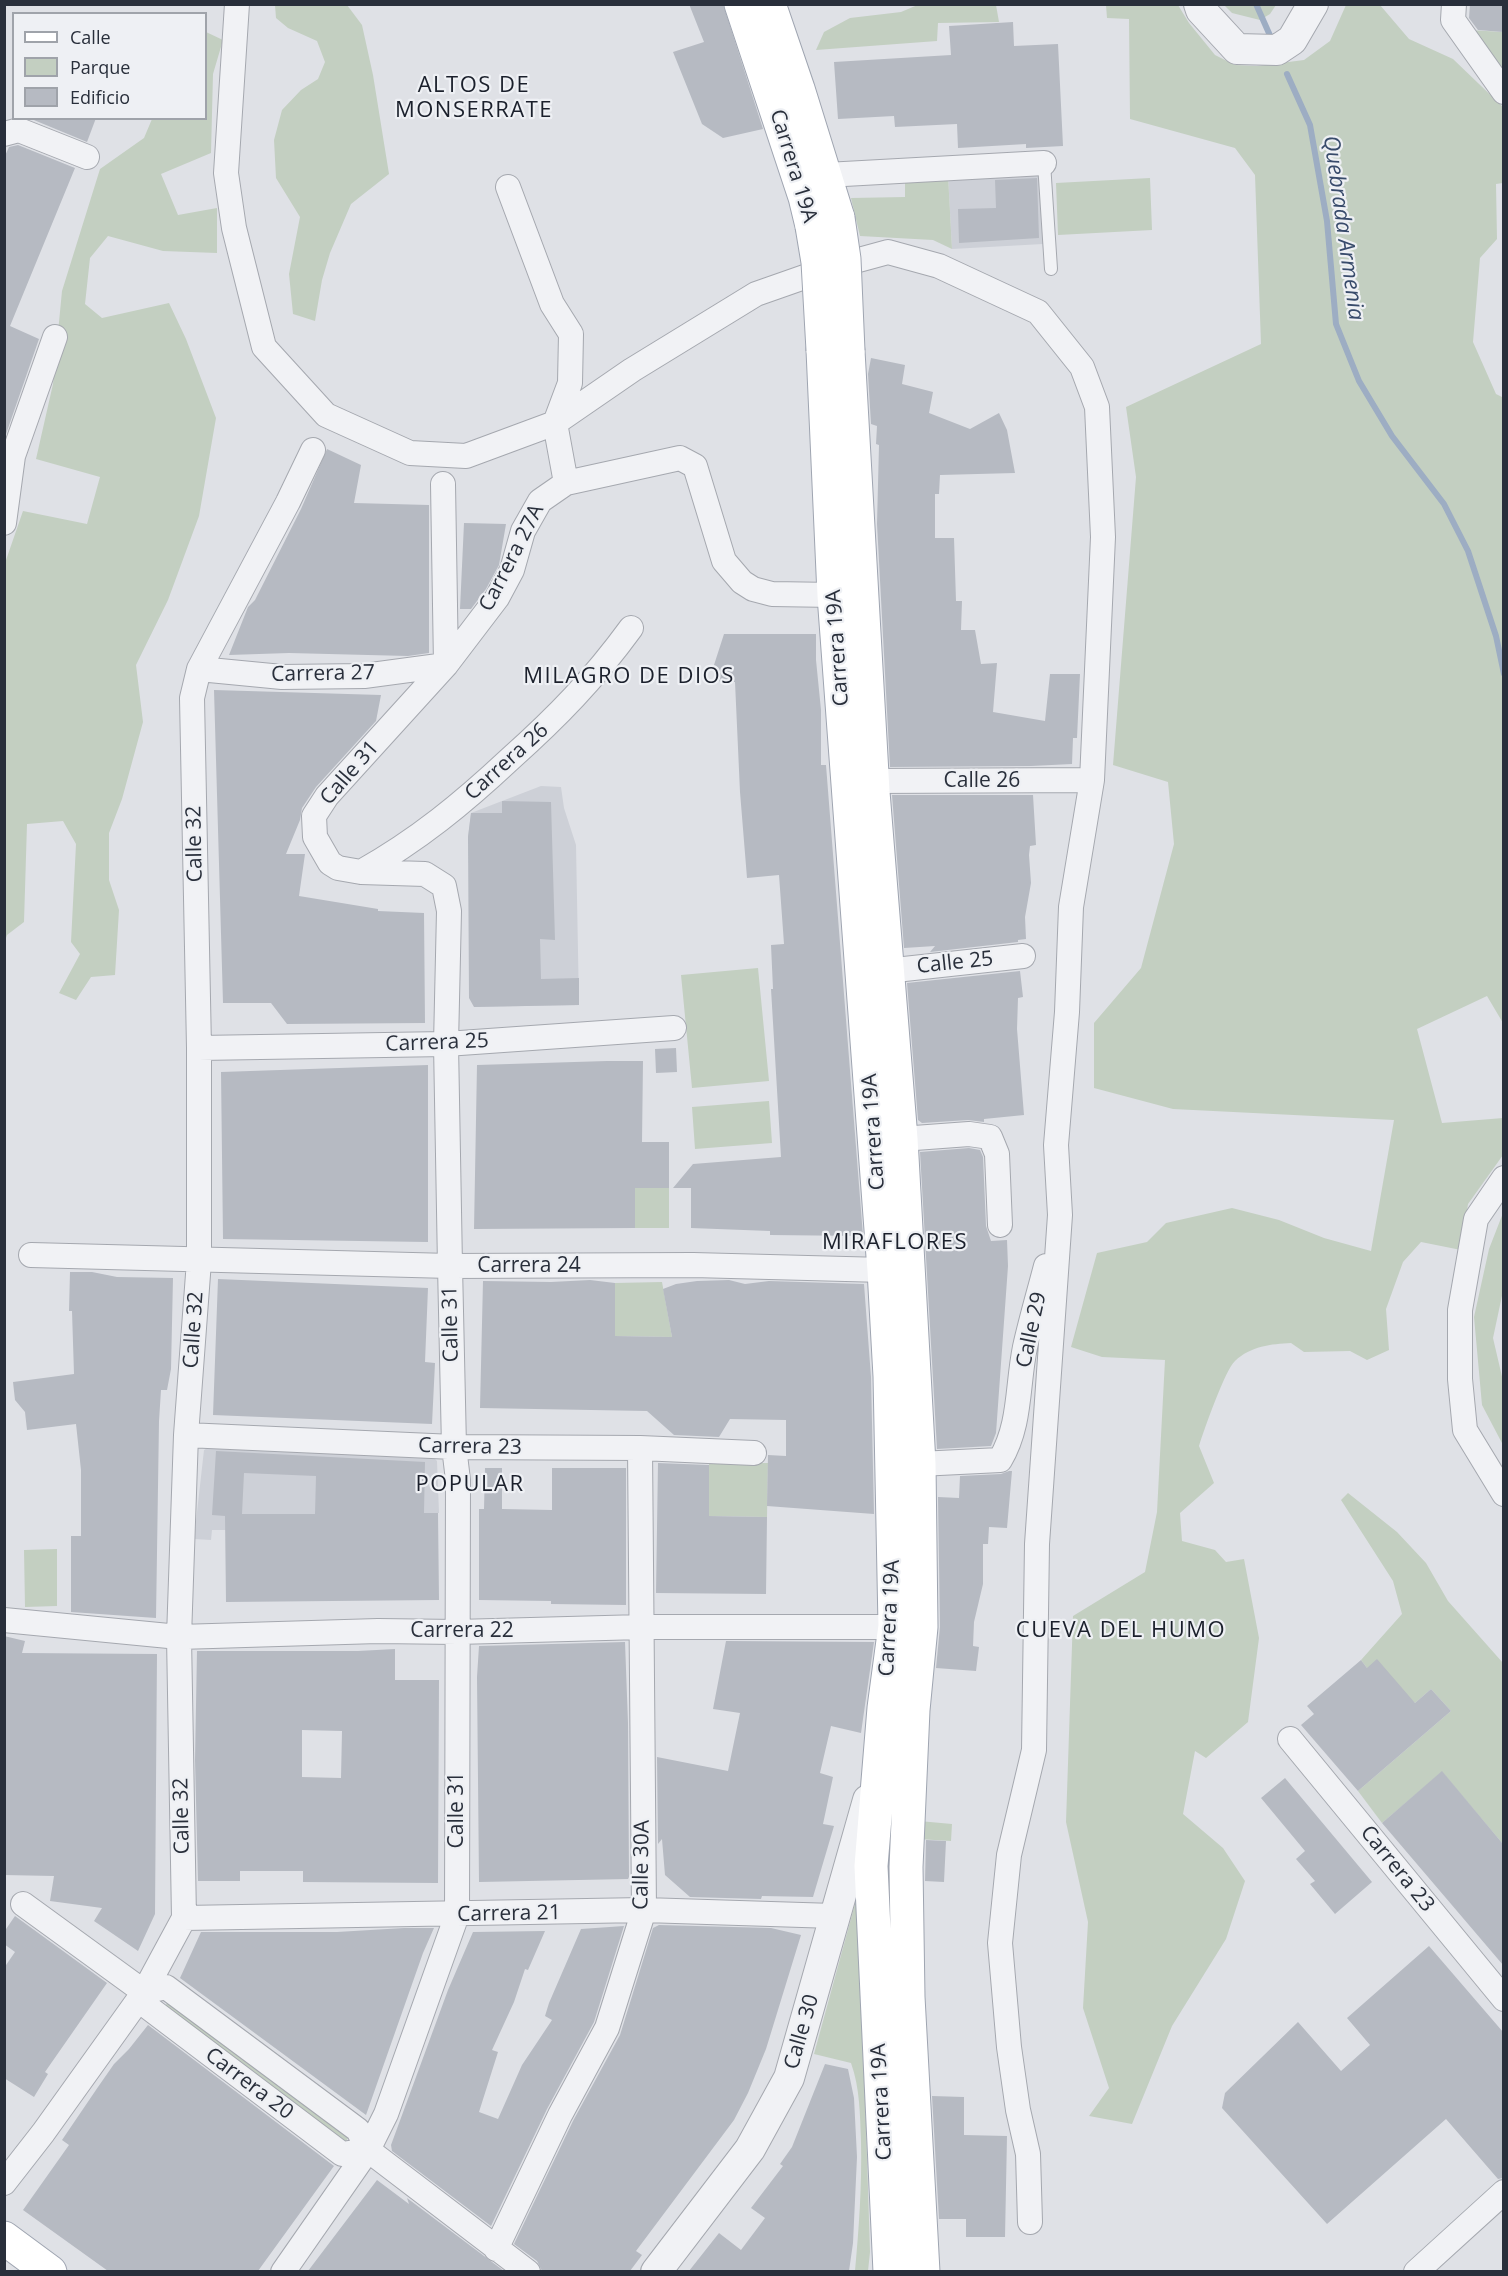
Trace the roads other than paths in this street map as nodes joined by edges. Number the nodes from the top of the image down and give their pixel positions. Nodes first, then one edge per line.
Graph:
1 (237, 4) edge
2 (741, 4) edge
3 (769, 4) edge
4 (1199, 4) edge
5 (1313, 4) edge
6 (1454, 4) edge
7 (1503, 92) edge
8 (4, 134) edge
9 (87, 157) dead end
10 (1044, 163) joint
11 (826, 175) junction
12 (508, 187) dead end
13 (825, 222) junction
14 (1052, 269) dead end
15 (55, 337) dead end
16 (836, 351) junction
17 (14, 417) edge
18 (555, 423) junction
19 (313, 450) dead end
20 (566, 483) junction
21 (442, 484) dead end
22 (4, 523) edge
23 (834, 595) junction
24 (632, 628) dead end
25 (446, 665) junction
26 (199, 669) junction
27 (1092, 780) junction
28 (872, 781) junction
29 (361, 872) junction
30 (1023, 956) dead end
31 (886, 970) junction
32 (674, 1028) dead end
33 (446, 1044) junction
34 (199, 1048) junction
35 (901, 1139) junction
36 (1503, 1178) edge
37 (1060, 1215) junction
38 (1000, 1225) dead end
39 (31, 1255) dead end
40 (199, 1261) junction
41 (450, 1266) junction
42 (884, 1270) junction
43 (186, 1435) junction
44 (454, 1448) junction
45 (640, 1448) junction
46 (754, 1453) dead end
47 (919, 1464) junction
48 (1503, 1494) edge
49 (4, 1620) edge
50 (642, 1627) junction
51 (908, 1627) junction
52 (457, 1632) junction
53 (179, 1637) junction
54 (1290, 1739) dead end
55 (880, 1759) junction
56 (23, 1904) dead end
57 (644, 1910) junction
58 (457, 1915) junction
59 (834, 1916) junction
60 (184, 1918) junction
61 (144, 1992) junction
62 (1503, 1999) edge
63 (368, 2150) junction
64 (4, 2183) edge
65 (1503, 2192) edge
66 (1030, 2222) dead end
67 (4, 2238) edge
68 (496, 2249) junction
69 (50, 2271) edge
70 (283, 2271) edge
71 (528, 2271) edge
72 (656, 2271) edge
73 (890, 2271) edge
74 (923, 2271) edge
75 (1416, 2271) edge

1 - 18 street
2 - 13 main road, Carrera 19A
3 - 11 main road, Carrera 19A
4 - 5 street
6 - 7 street
8 - 9 street
10 - 11 street, Carrera 19A
10 - 14 lane
11 - 13 main road, Carrera 19A
12 - 18 street
13 - 16 main road, Carrera 19A, bridge
15 - 17 street
16 - 23 main road, Carrera 19A
16 - 28 main road, Carrera 19A
17 - 22 street
18 - 20 street
18 - 27 street
19 - 26 street, Calle 32
20 - 23 street, Carrera 27A
20 - 25 street, Carrera 27A
21 - 25 street
23 - 42 main road, Carrera 19A
24 - 29 street, Carrera 26
25 - 26 street, Carrera 27
25 - 29 street, Calle 31
26 - 34 street, Calle 32
27 - 28 street, Calle 26
27 - 37 street
28 - 31 main road, Carrera 19A
29 - 33 street, Calle 31
30 - 31 street, Calle 25
31 - 35 main road, Carrera 19A
32 - 33 street, Carrera 25
33 - 34 street, Carrera 25
33 - 41 street, Calle 31
34 - 40 street, Calle 32
35 - 38 street
35 - 47 main road, Carrera 19A
36 - 48 street
37 - 47 street, Calle 29
37 - 66 street
39 - 40 street, Carrera 24
40 - 41 street, Carrera 24
40 - 43 street, Calle 32
41 - 42 street, Carrera 24
41 - 44 street, Calle 31
42 - 51 main road, Carrera 19A
43 - 44 street, Carrera 23
43 - 53 street, Calle 32
44 - 45 street, Carrera 23
44 - 52 street, Calle 31
45 - 46 street, Carrera 23
45 - 50 street, Calle 30A
47 - 51 main road, Carrera 19A
49 - 53 street, Carrera 22
50 - 51 street, Carrera 22
50 - 52 street, Carrera 22
50 - 57 street, Calle 30A
51 - 55 main road, Carrera 19A
51 - 74 main road, Carrera 19A
52 - 53 street, Carrera 22
52 - 58 street, Calle 31
53 - 60 street, Calle 32
54 - 62 street, Carrera 23
55 - 59 street, Calle 30
55 - 73 main road, Carrera 19A
56 - 61 street
57 - 58 street, Carrera 21
57 - 59 street, Carrera 21
57 - 68 street, Calle 30A
58 - 60 street, Carrera 21
58 - 63 street, Calle 31
59 - 72 street, Calle 30
60 - 61 street, Calle 32
61 - 63 street, Carrera 20
61 - 64 street, Calle 32
63 - 68 street, Carrera 20
63 - 70 street, Calle 31
65 - 75 street
67 - 69 main road
68 - 71 street, Carrera 20

